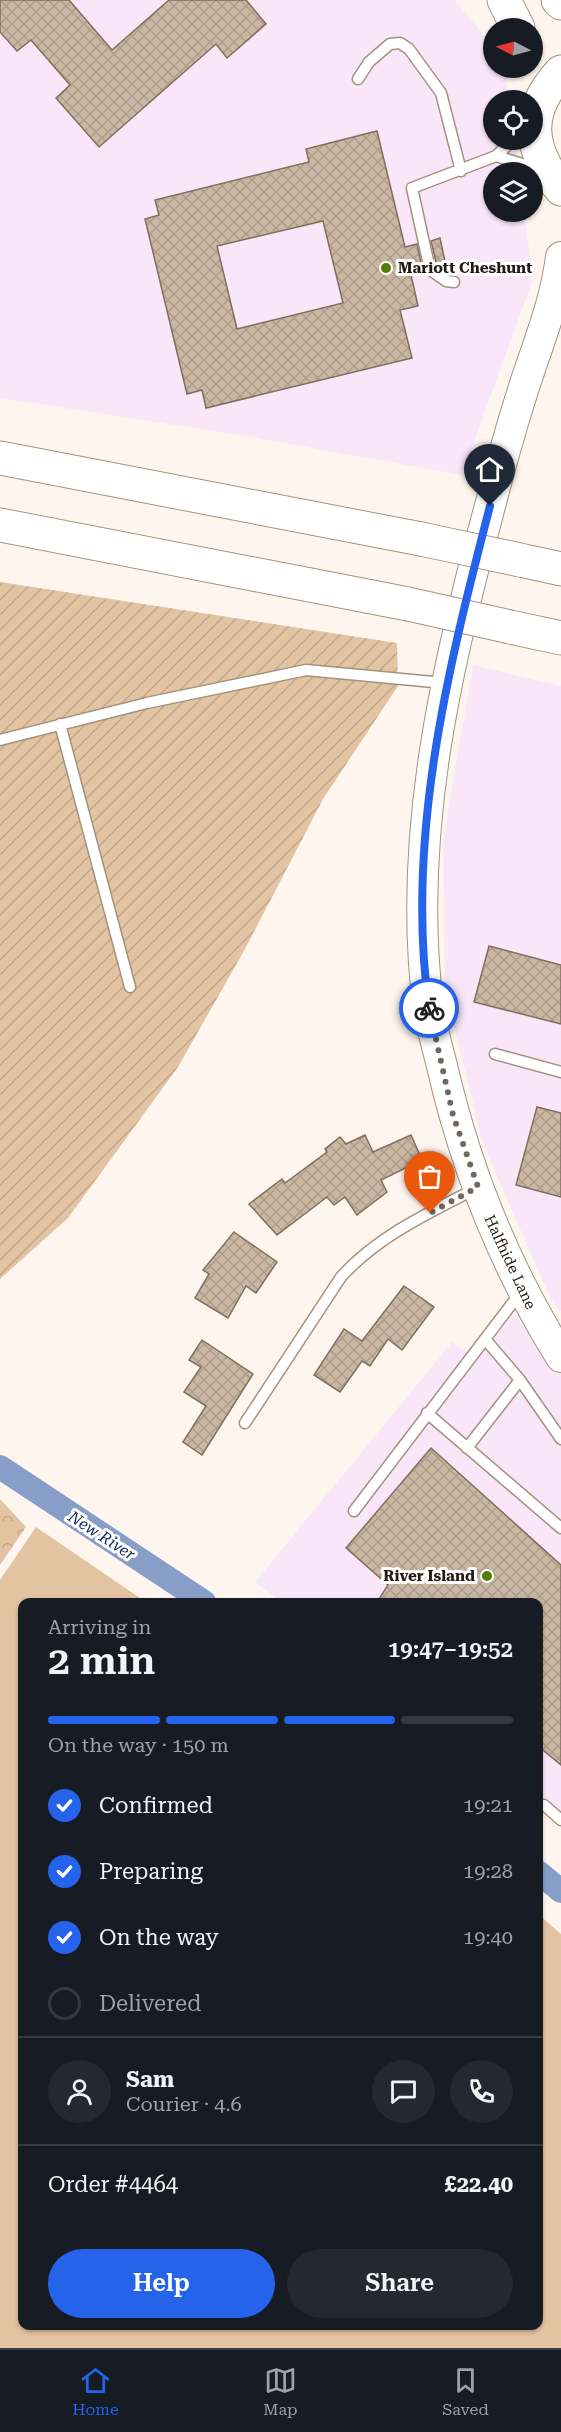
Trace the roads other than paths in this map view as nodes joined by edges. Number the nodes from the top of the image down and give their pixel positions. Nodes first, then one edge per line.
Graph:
1 (504, 0) edge
2 (513, 18) edge
3 (561, 72) edge
4 (358, 79) dead end
5 (543, 100) edge
6 (502, 150) edge
7 (538, 150) edge
8 (496, 156) junction
9 (461, 171) junction
10 (559, 188) edge
11 (561, 257) edge
12 (454, 282) dead end
13 (554, 309) edge
14 (0, 458) edge
15 (0, 525) edge
16 (561, 569) edge
17 (561, 638) edge
18 (447, 683) junction
19 (60, 724) junction
20 (0, 740) edge
21 (130, 987) dead end
22 (495, 1054) dead end
23 (561, 1072) edge
24 (478, 1187) junction
25 (522, 1290) junction
26 (485, 1339) junction
27 (561, 1357) edge
28 (520, 1380) junction
29 (427, 1413) junction
30 (245, 1423) dead end
31 (561, 1439) edge
32 (467, 1448) junction
33 (354, 1511) dead end
34 (559, 1521) edge
35 (544, 1805) dead end
36 (561, 1820) edge

1 - 2 main road
3 - 5 main road
4 - 9 lane
6 - 8 lane
7 - 10 main road
8 - 9 lane
8 - 10 lane
9 - 12 lane
11 - 13 main road, Halfhide Lane
13 - 18 main road, Halfhide Lane
14 - 16 main road, bridge
15 - 17 main road, bridge
18 - 19 lane
18 - 24 main road, Halfhide Lane
19 - 20 lane
19 - 21 lane
22 - 23 lane
24 - 25 main road, Halfhide Lane
24 - 30 lane
25 - 26 lane
25 - 27 main road, Halfhide Lane
26 - 28 lane
26 - 29 lane
28 - 31 lane
28 - 32 lane
29 - 32 lane
29 - 33 lane
32 - 34 lane
35 - 36 lane

